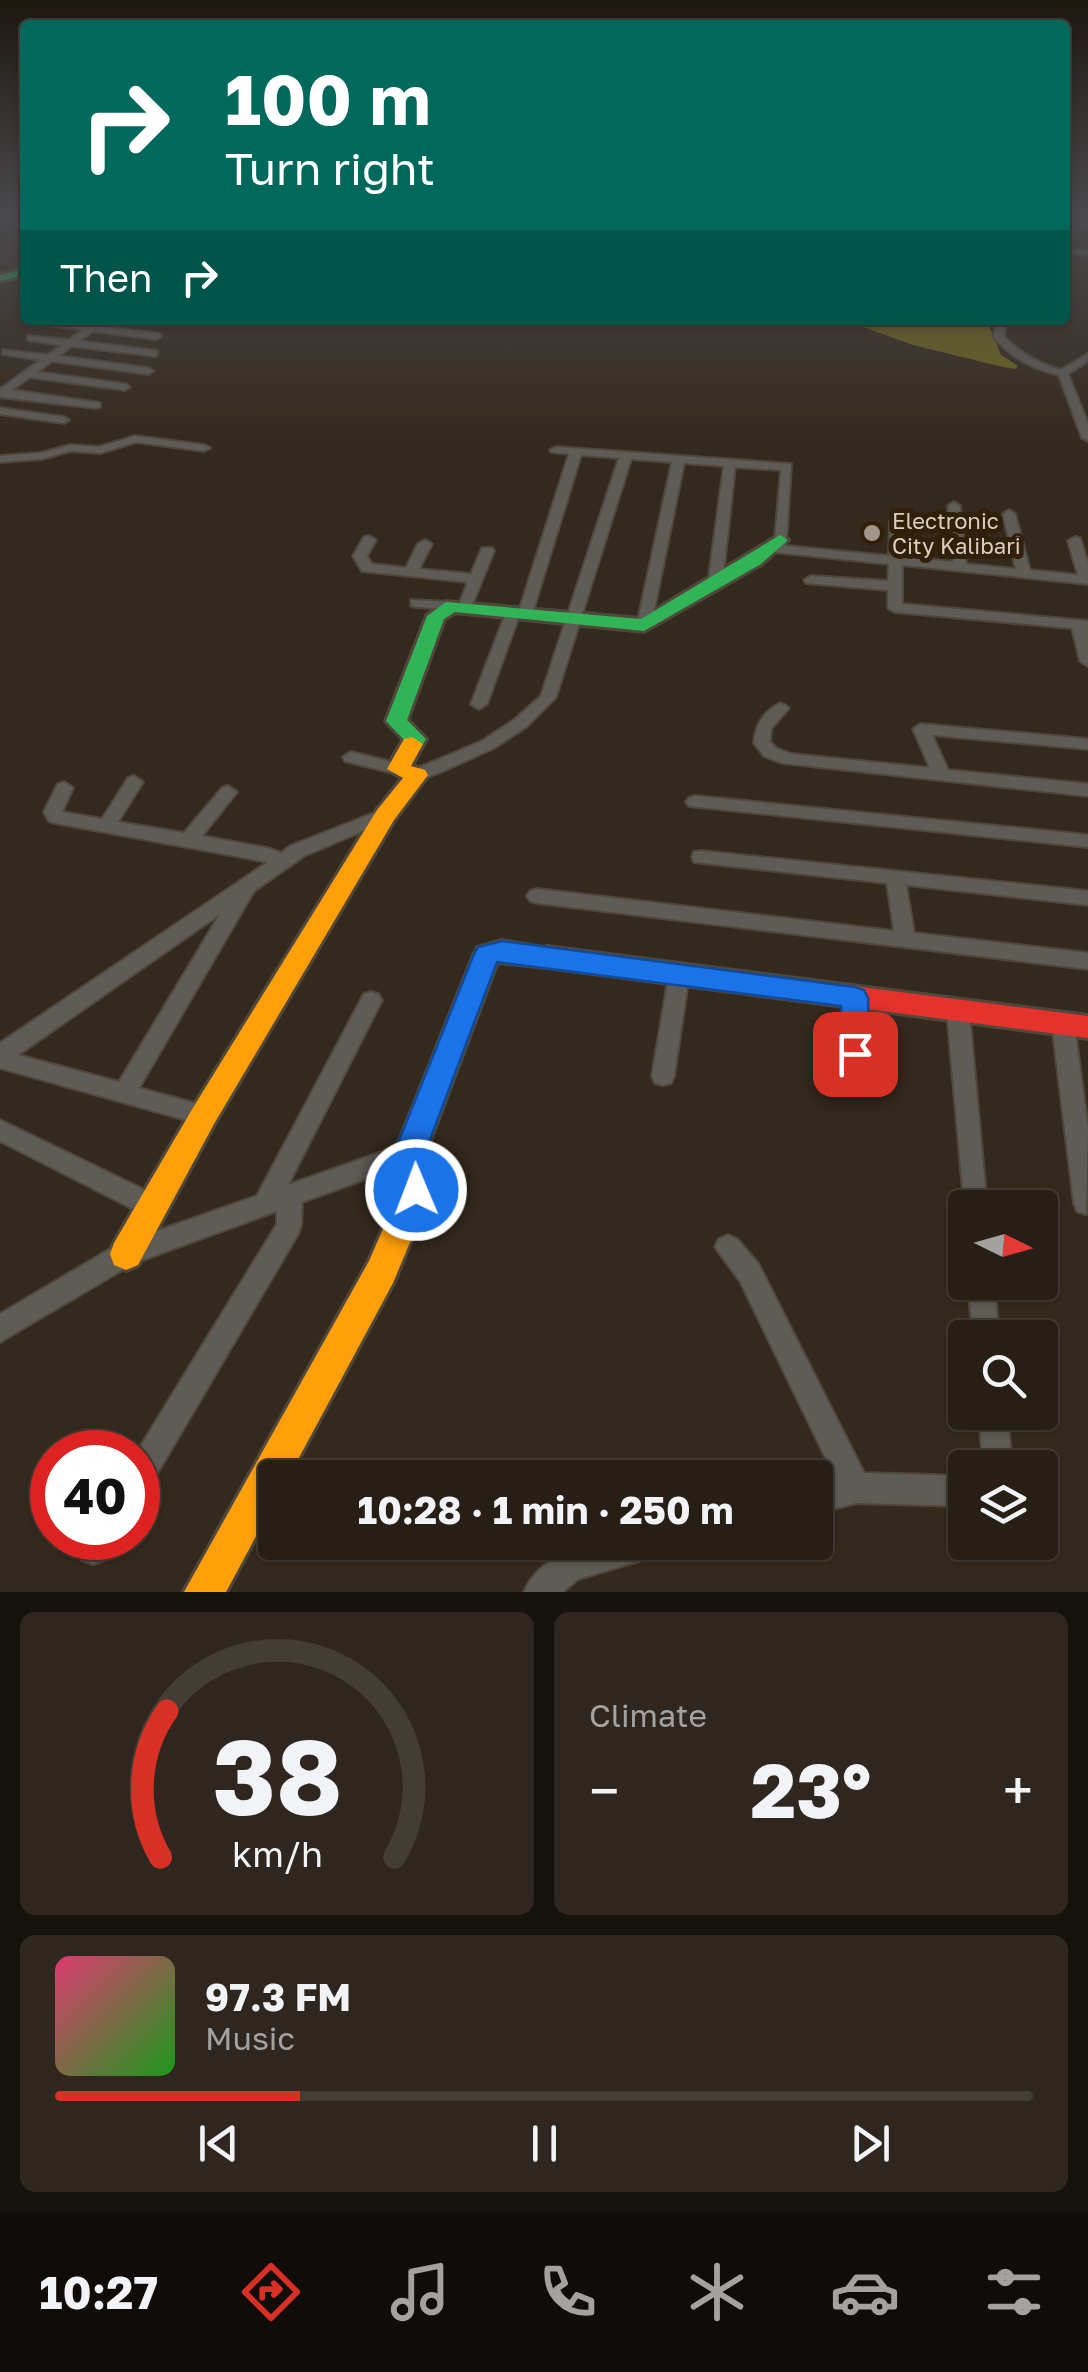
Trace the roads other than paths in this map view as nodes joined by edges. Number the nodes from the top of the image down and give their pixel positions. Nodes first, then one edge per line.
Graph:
1 (68, 325) edge
2 (1000, 325) edge
3 (91, 328) junction
4 (156, 336) dead end
5 (31, 338) dead end
6 (71, 343) junction
7 (6, 352) dead end
8 (154, 353) dead end
9 (1088, 357) edge
10 (50, 358) junction
11 (1088, 369) edge
12 (148, 371) dead end
13 (28, 374) junction
14 (1070, 377) junction
15 (126, 387) dead end
16 (1, 393) edge
17 (1082, 404) edge
18 (96, 405) dead end
19 (0, 411) edge
20 (64, 420) dead end
21 (1088, 438) edge
22 (204, 448) dead end
23 (556, 450) dead end
24 (576, 452) junction
25 (626, 455) junction
26 (0, 459) edge
27 (679, 459) junction
28 (730, 463) junction
29 (954, 506) dead end
30 (1009, 514) dead end
31 (896, 522) dead end
32 (369, 540) dead end
33 (780, 540) junction
34 (1075, 541) dead end
35 (425, 544) dead end
36 (487, 551) dead end
37 (897, 561) junction
38 (960, 567) junction
39 (410, 574) junction
40 (1024, 574) junction
41 (476, 579) junction
42 (811, 580) dead end
43 (1087, 580) edge
44 (716, 584) junction
45 (896, 586) junction
46 (416, 603) dead end
47 (458, 606) junction
48 (519, 614) junction
49 (575, 620) junction
50 (644, 624) junction
51 (1083, 625) edge
52 (1088, 661) edge
53 (479, 704) dead end
54 (781, 708) dead end
55 (1088, 744) edge
56 (351, 758) dead end
57 (407, 772) junction
58 (942, 775) junction
59 (134, 782) dead end
60 (64, 788) dead end
61 (1088, 790) edge
62 (228, 792) dead end
63 (695, 802) dead end
64 (386, 815) junction
65 (106, 825) junction
66 (188, 840) junction
67 (1088, 841) edge
68 (700, 857) dead end
69 (280, 860) junction
70 (895, 878) junction
71 (247, 886) junction
72 (537, 896) dead end
73 (1088, 898) edge
74 (905, 940) junction
75 (1088, 962) edge
76 (679, 975) junction
77 (855, 998) junction
78 (370, 1000) dead end
79 (958, 1011) junction
80 (1063, 1024) junction
81 (1088, 1027) edge
82 (0, 1057) edge
83 (663, 1076) dead end
84 (856, 1082) dead end
85 (126, 1092) junction
86 (204, 1115) junction
87 (0, 1130) edge
88 (410, 1153) junction
89 (973, 1190) edge
90 (278, 1201) junction
91 (1086, 1204) edge
92 (154, 1207) junction
93 (728, 1247) dead end
94 (126, 1254) junction
95 (0, 1329) edge
96 (160, 1442) edge
97 (856, 1488) junction
98 (948, 1491) edge
99 (833, 1495) edge
100 (590, 1560) edge
101 (204, 1592) edge
102 (540, 1592) edge

1 - 3 street
2 - 14 street
3 - 4 street
3 - 6 street
5 - 6 street
6 - 8 street
6 - 10 street
7 - 10 street
9 - 14 street
10 - 12 street
10 - 13 street
11 - 14 street
13 - 15 street
13 - 16 street
14 - 17 street
16 - 18 street
17 - 21 street
19 - 20 street
22 - 26 street
23 - 24 street
24 - 25 street
24 - 48 street
25 - 27 street
25 - 49 street
27 - 28 street
27 - 50 street
28 - 33 street
28 - 44 street
29 - 38 street
30 - 40 street
31 - 37 street
32 - 39 street
33 - 37 street
33 - 44 street
34 - 43 street
35 - 39 street
36 - 41 street
37 - 38 street
37 - 45 street
38 - 40 street
39 - 41 street
40 - 43 street
41 - 47 street
42 - 45 street
44 - 50 street
45 - 51 street
46 - 47 street
47 - 48 street
47 - 57 street
48 - 49 street
48 - 53 street
49 - 50 street
49 - 57 street
51 - 52 street
54 - 58 street
55 - 58 street
56 - 57 street
57 - 64 street
58 - 61 street
59 - 65 street
60 - 65 street
62 - 66 street
63 - 67 street
64 - 69 street
64 - 86 street
65 - 66 street
66 - 69 street
68 - 70 street
69 - 71 street
70 - 73 street
70 - 74 street
71 - 82 street
71 - 85 street
72 - 74 street
74 - 75 street
76 - 77 street
76 - 83 street
76 - 88 street
77 - 79 street
77 - 84 street
78 - 90 street
79 - 80 street
79 - 89 street
80 - 81 street
80 - 91 street
82 - 85 street
85 - 86 street
86 - 92 street
87 - 92 street
88 - 90 street
88 - 101 street
90 - 94 street
90 - 96 street
92 - 94 street
93 - 97 street
94 - 95 street
97 - 98 street
97 - 99 street
100 - 102 street

